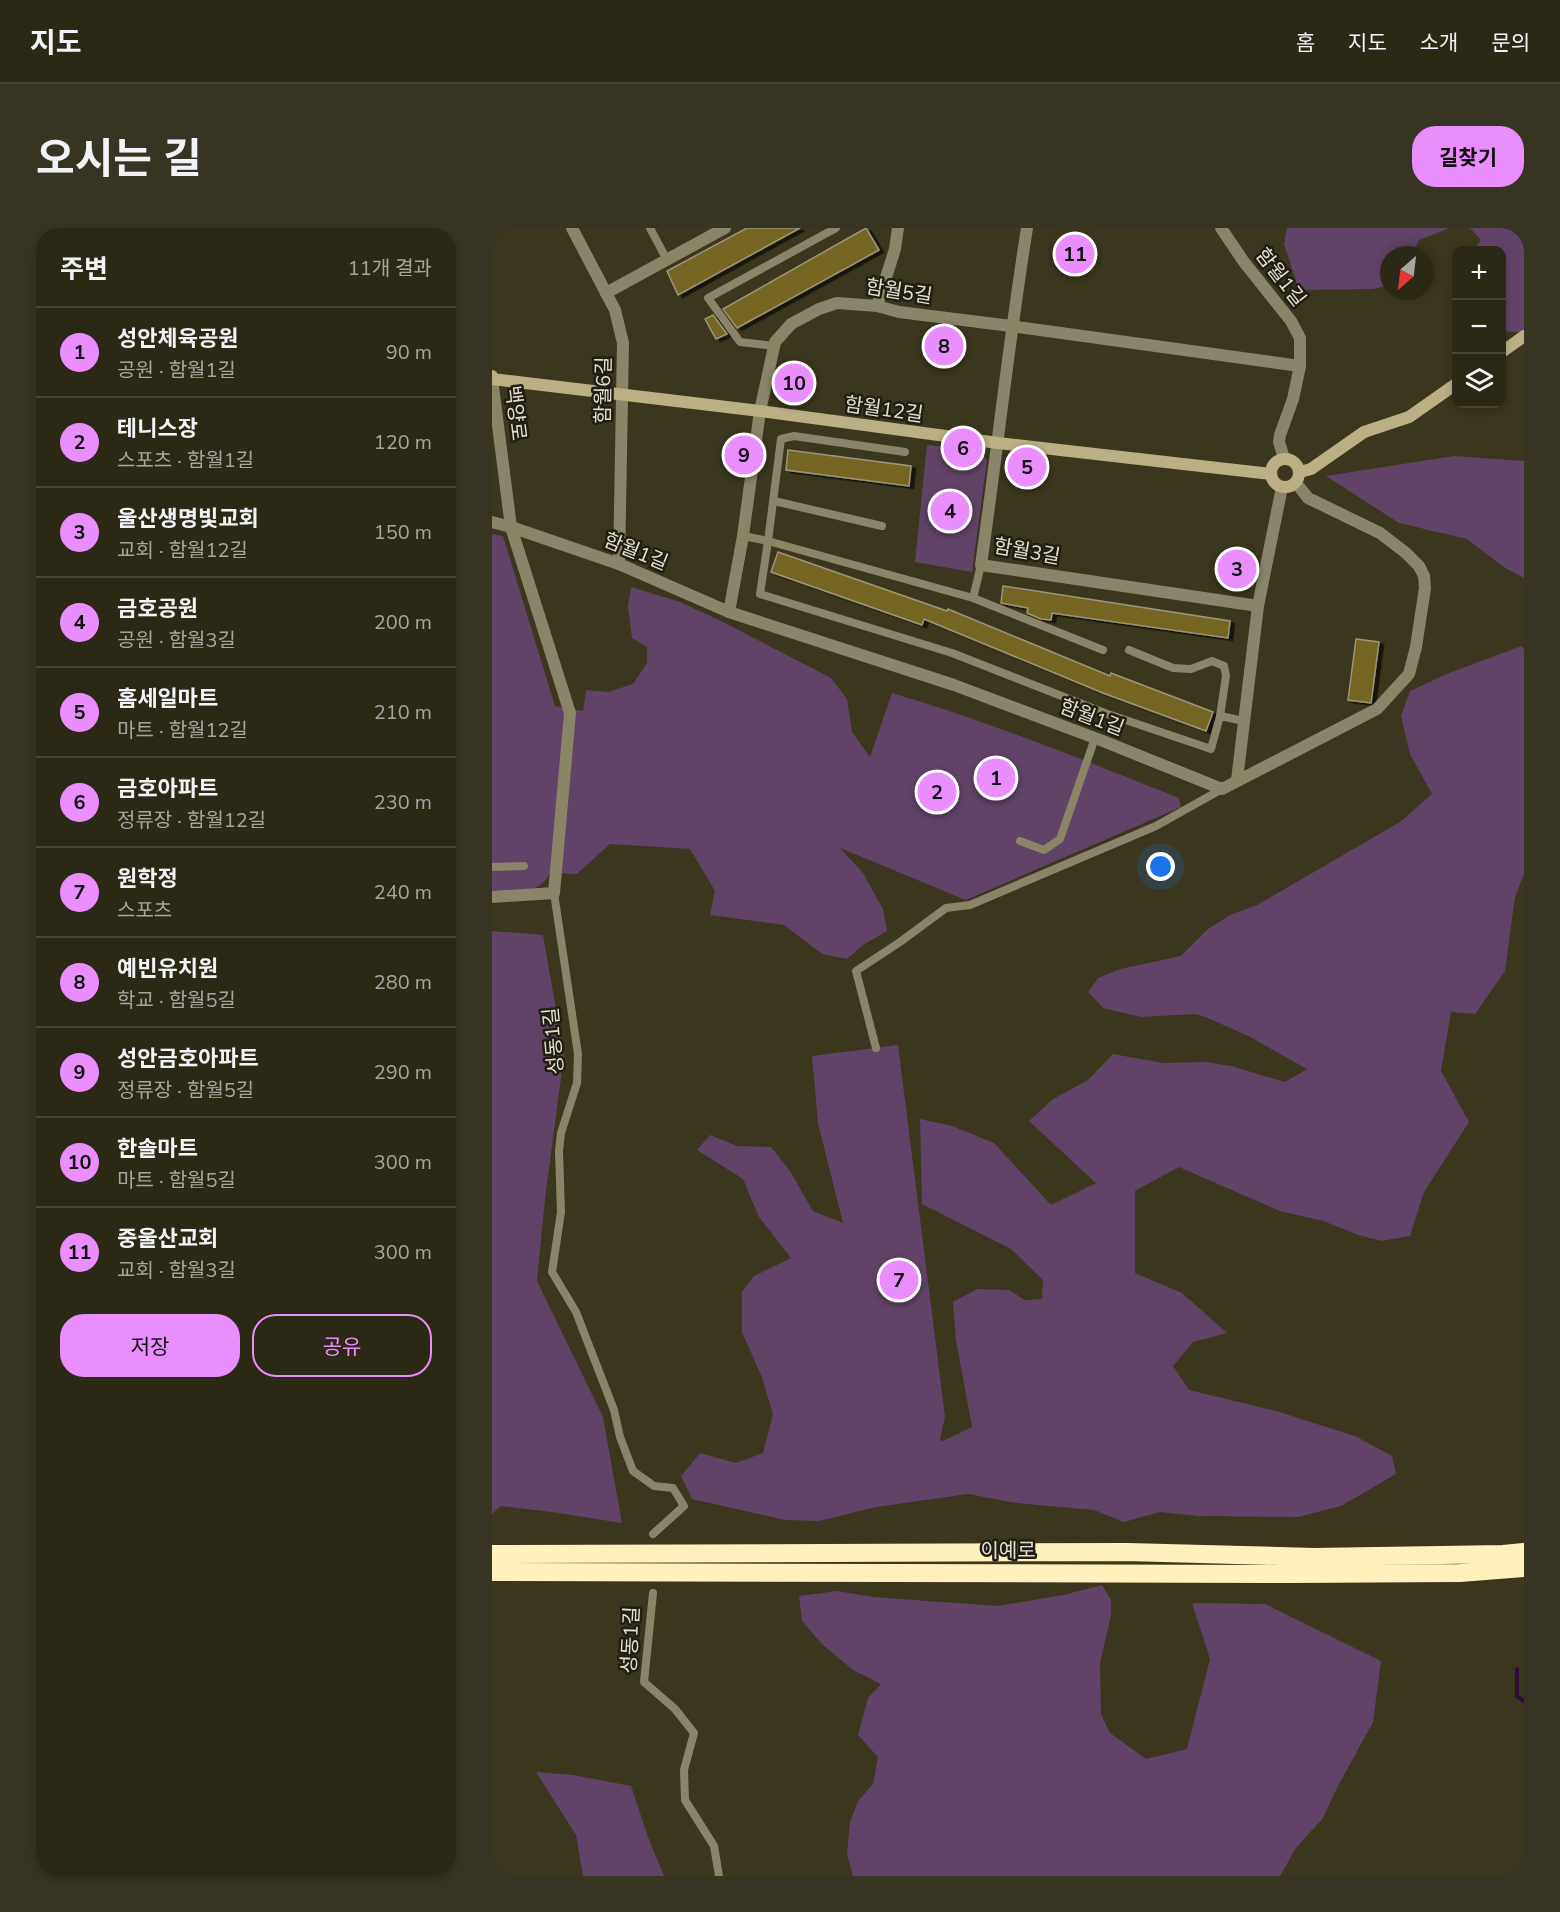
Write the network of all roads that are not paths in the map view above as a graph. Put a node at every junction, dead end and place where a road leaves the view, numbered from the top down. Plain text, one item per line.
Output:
1 (572, 228) edge
2 (650, 228) edge
3 (725, 228) edge
4 (836, 228) edge
5 (898, 228) edge
6 (1027, 228) edge
7 (1221, 228) edge
8 (667, 260) junction
9 (606, 293) junction
10 (877, 306) junction
11 (1011, 326) junction
12 (1524, 336) edge
13 (774, 346) junction
14 (1506, 349) edge
15 (1300, 366) junction
16 (492, 377) edge
17 (1452, 387) edge
18 (622, 394) junction
19 (760, 411) junction
20 (998, 443) junction
21 (905, 452) dead end
22 (1284, 458) junction
23 (1271, 474) junction
24 (1298, 478) junction
25 (1282, 487) junction
26 (774, 501) junction
27 (492, 522) edge
28 (511, 526) junction
29 (882, 526) dead end
30 (743, 536) junction
31 (768, 541) junction
32 (619, 564) junction
33 (981, 565) junction
34 (974, 598) junction
35 (1258, 606) junction
36 (729, 612) junction
37 (1103, 650) dead end
38 (1129, 650) dead end
39 (1220, 716) junction
40 (1244, 721) junction
41 (1095, 738) junction
42 (1237, 780) junction
43 (1222, 789) junction
44 (1020, 841) dead end
45 (524, 866) dead end
46 (492, 867) edge
47 (554, 893) junction
48 (492, 897) edge
49 (876, 1048) dead end
50 (653, 1534) dead end
51 (1524, 1552) edge
52 (492, 1554) edge
53 (1524, 1568) edge
54 (492, 1572) edge
55 (653, 1593) dead end
56 (719, 1876) edge

1 - 9 street, 함월6길
2 - 8 lane
3 - 8 street
4 - 13 lane
5 - 10 street
6 - 11 street, 함월3길
7 - 15 street, 함월1길
8 - 9 street
9 - 18 street, 함월6길
10 - 11 street, 함월5길
10 - 13 street, 함월5길
11 - 15 street, 함월5길
11 - 20 street, 함월3길
12 - 14 street
13 - 19 street, 함월5길
15 - 22 street, 함월1길
16 - 18 street, 함월12길
16 - 28 street, 백양로
17 - 24 street
18 - 19 street, 함월12길
18 - 32 street, 함월6길
19 - 20 street, 함월12길
19 - 30 street, 함월5길
20 - 23 street, 함월12길
20 - 33 street, 함월3길
21 - 26 lane
22 - 23 street
22 - 24 street
23 - 25 street
24 - 25 street
24 - 42 street
25 - 35 street
26 - 29 lane
26 - 31 lane
27 - 28 street, 함월1길
28 - 32 street, 함월1길
28 - 47 street, 성동1길
30 - 31 lane
30 - 36 street, 함월5길
31 - 34 lane
31 - 39 lane
32 - 36 street, 함월1길
33 - 34 lane
33 - 35 street, 함월3길
34 - 37 lane
35 - 40 street
36 - 41 street, 함월1길
38 - 39 lane
39 - 40 lane
40 - 42 street
41 - 43 street, 함월1길
41 - 44 lane
42 - 43 street
43 - 49 lane
45 - 46 lane
47 - 48 street
47 - 50 lane, 성동1길
51 - 52 highway, 이예로
53 - 54 highway, 이예로
55 - 56 lane, 성동1길

